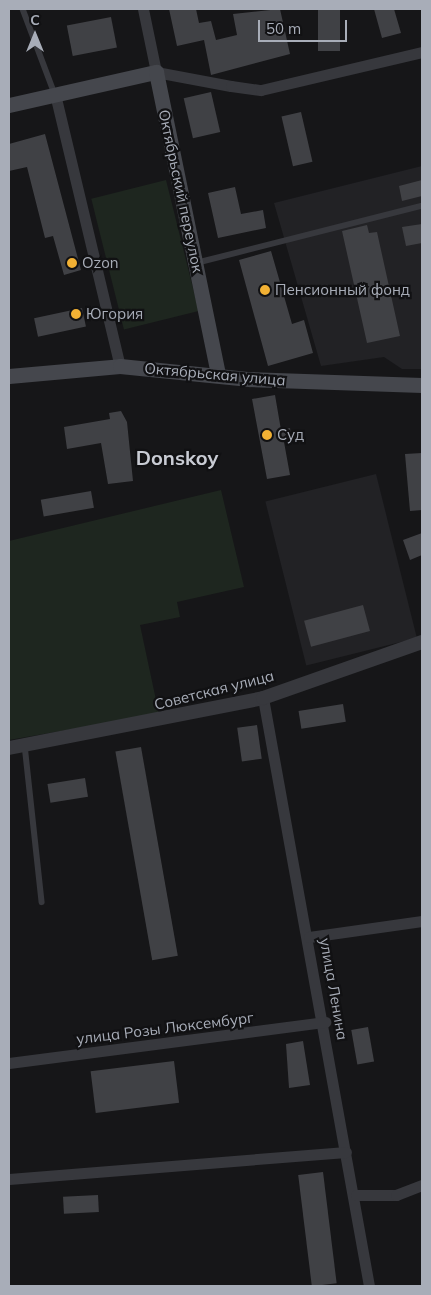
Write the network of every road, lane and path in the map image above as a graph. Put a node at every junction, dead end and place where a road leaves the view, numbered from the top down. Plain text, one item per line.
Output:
1 (23, 9) edge
2 (143, 9) edge
3 (422, 52) edge
4 (156, 72) junction
5 (55, 94) junction
6 (9, 105) edge
7 (422, 206) edge
8 (195, 263) junction
9 (120, 366) junction
10 (218, 374) junction
11 (9, 376) edge
12 (422, 384) edge
13 (422, 642) edge
14 (263, 698) junction
15 (25, 745) junction
16 (9, 748) edge
17 (42, 902) dead end
18 (422, 921) edge
19 (310, 937) junction
20 (325, 1022) junction
21 (9, 1063) edge
22 (346, 1152) junction
23 (9, 1179) edge
24 (422, 1185) edge
25 (356, 1196) junction
26 (369, 1286) edge

1 - 5 lane
2 - 4 street, Октябрьский переулок
3 - 4 street
4 - 5 main road
4 - 8 main road, Октябрьский переулок
5 - 6 main road
5 - 9 street
7 - 8 lane
8 - 10 main road, Октябрьский переулок
9 - 10 main road, Октябрьская улица
9 - 11 main road, Октябрьская улица
10 - 12 main road, Октябрьская улица
13 - 14 street, Советская улица
14 - 15 street, Советская улица
14 - 19 street, улица Ленина
15 - 16 street, Советская улица
15 - 17 lane
18 - 19 street
19 - 20 street, улица Ленина
20 - 21 street, улица Розы Люксембург
20 - 22 street, улица Ленина
22 - 23 street
22 - 25 street, улица Ленина
24 - 25 street
25 - 26 street, улица Ленина

